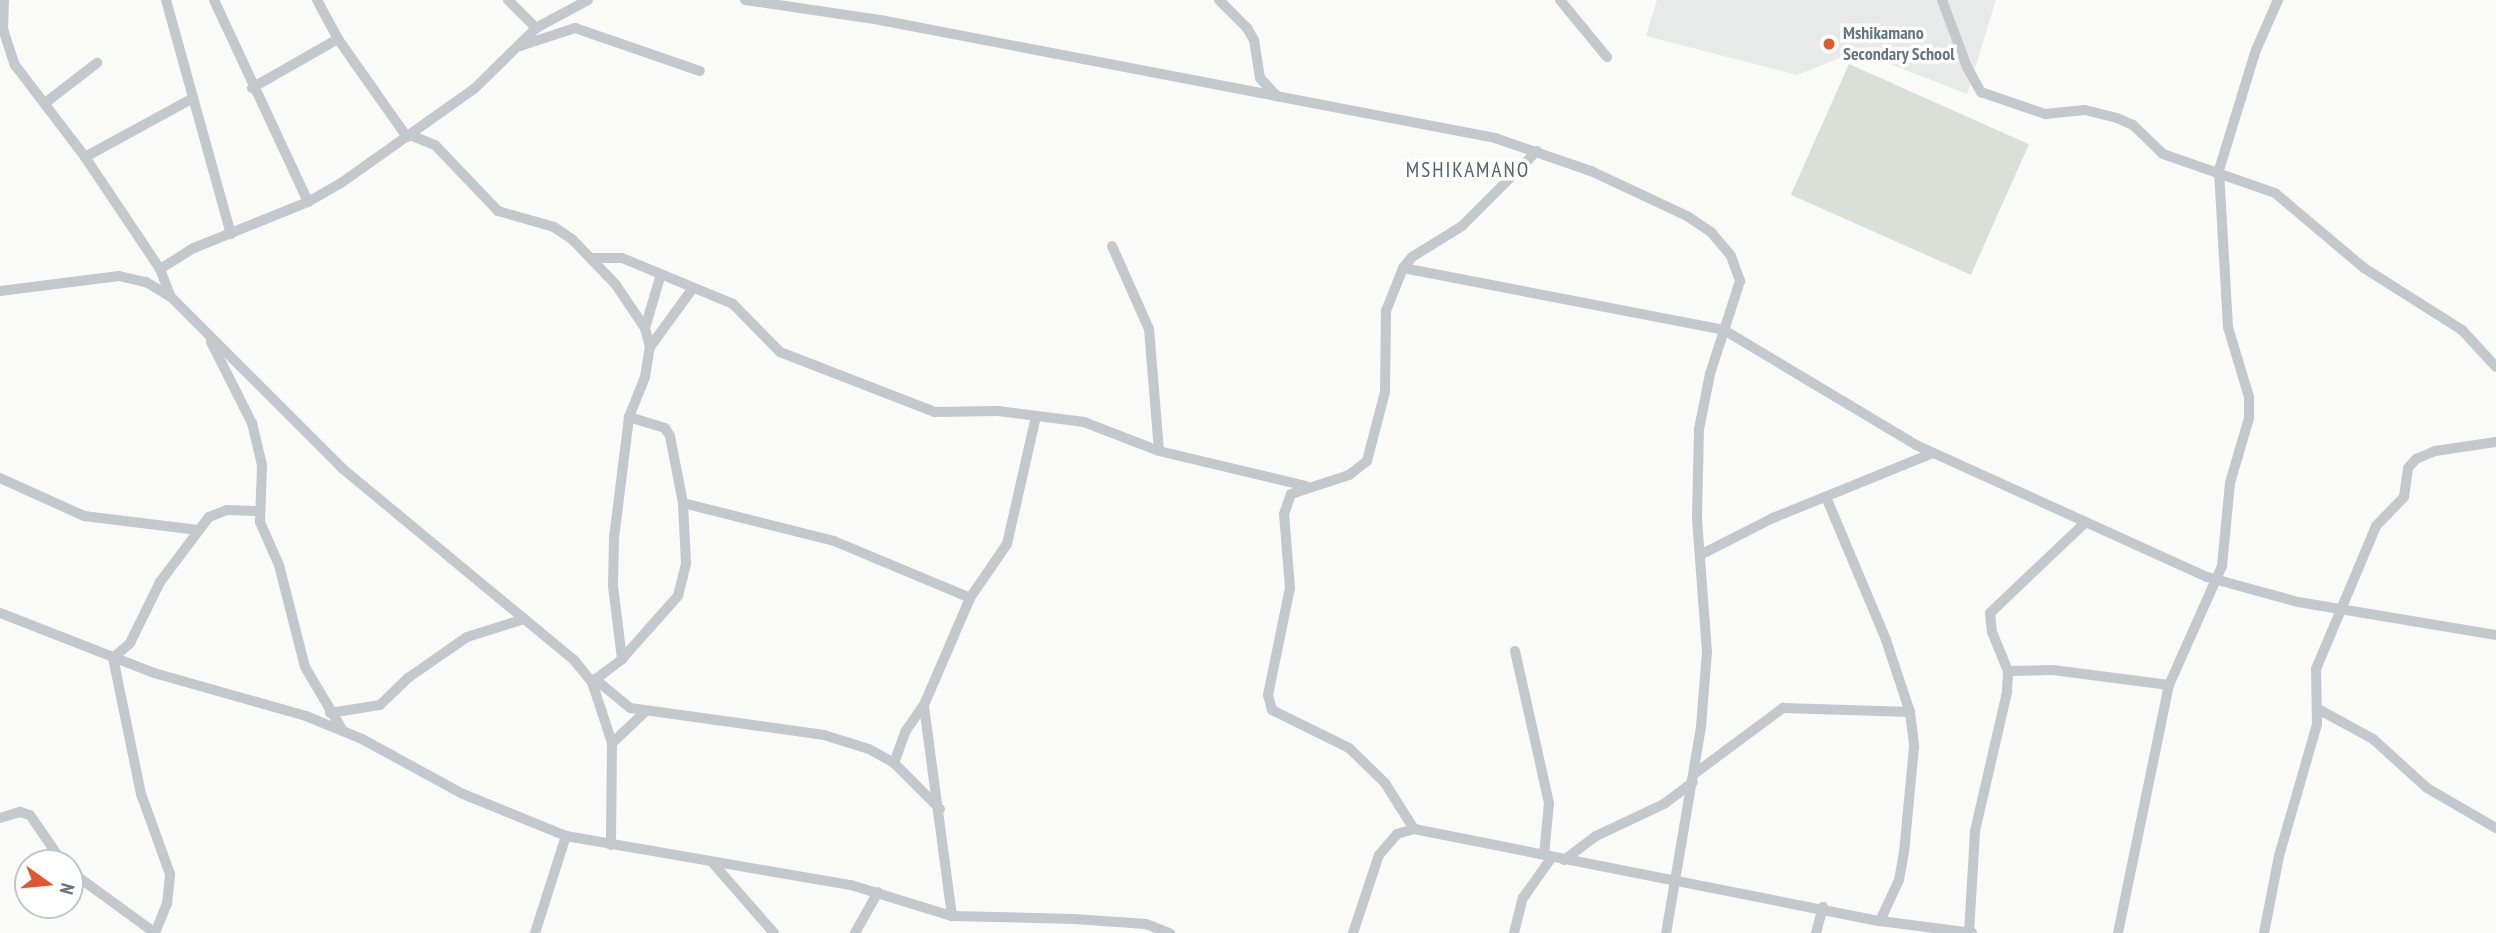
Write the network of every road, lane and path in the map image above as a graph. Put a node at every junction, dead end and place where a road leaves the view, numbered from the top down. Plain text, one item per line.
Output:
1 (4, 0) edge
2 (166, 0) edge
3 (214, 0) edge
4 (317, 0) edge
5 (508, 0) edge
6 (588, 0) edge
7 (745, 0) edge
8 (1219, 0) edge
9 (1560, 0) edge
10 (1942, 0) edge
11 (2278, 0) edge
12 (536, 28) junction
13 (1, 30) edge
14 (338, 39) junction
15 (514, 48) junction
16 (1607, 57) dead end
17 (97, 63) dead end
18 (700, 71) dead end
19 (252, 88) junction
20 (193, 98) junction
21 (1279, 98) junction
22 (45, 103) junction
23 (408, 136) junction
24 (1537, 151) junction
25 (85, 157) junction
26 (2219, 170) junction
27 (308, 202) junction
28 (231, 234) junction
29 (1112, 246) dead end
30 (592, 258) junction
31 (1404, 268) junction
32 (160, 269) junction
33 (661, 274) junction
34 (693, 288) junction
35 (0, 291) edge
36 (171, 297) junction
37 (645, 328) junction
38 (1724, 330) junction
39 (207, 333) junction
40 (650, 347) junction
41 (2496, 367) edge
42 (1036, 416) junction
43 (629, 417) junction
44 (2496, 442) edge
45 (1158, 451) junction
46 (1933, 453) junction
47 (1, 482) edge
48 (1306, 486) junction
49 (1826, 497) junction
50 (684, 502) junction
51 (260, 511) junction
52 (2085, 522) junction
53 (198, 530) junction
54 (1700, 555) junction
55 (2216, 581) junction
56 (970, 598) junction
57 (2340, 610) junction
58 (0, 613) edge
59 (524, 619) junction
60 (2496, 635) edge
61 (1515, 651) dead end
62 (113, 658) junction
63 (622, 659) junction
64 (2008, 671) junction
65 (593, 680) junction
66 (2169, 685) junction
67 (924, 705) junction
68 (2318, 709) junction
69 (646, 711) junction
70 (1910, 712) junction
71 (330, 713) junction
72 (343, 731) junction
73 (612, 743) junction
74 (894, 763) junction
75 (1693, 778) junction
76 (940, 809) junction
77 (0, 818) edge
78 (2496, 828) edge
79 (1414, 829) junction
80 (566, 836) junction
81 (611, 845) junction
82 (53, 849) edge
83 (1548, 856) junction
84 (1564, 860) junction
85 (712, 862) junction
86 (84, 881) edge
87 (1676, 881) junction
88 (878, 892) junction
89 (1823, 907) junction
90 (952, 916) junction
91 (1880, 921) junction
92 (155, 933) edge
93 (535, 933) edge
94 (774, 933) edge
95 (855, 933) edge
96 (1170, 933) edge
97 (1353, 933) edge
98 (1514, 933) edge
99 (1667, 933) edge
100 (1816, 933) edge
101 (1960, 933) edge
102 (1970, 933) edge
103 (2118, 933) edge
104 (2264, 933) edge

1 - 13 street
2 - 20 street
3 - 19 street
4 - 14 street
5 - 12 street
6 - 12 street
7 - 21 street
8 - 21 street
9 - 16 street
10 - 26 street
11 - 26 street
12 - 15 street
13 - 22 street
14 - 19 street
14 - 23 street
15 - 18 street
15 - 23 street
17 - 22 street
19 - 27 street
20 - 25 street
20 - 28 street
21 - 24 street
22 - 25 street
23 - 27 street
23 - 30 street
24 - 31 street
24 - 38 street
25 - 32 street
26 - 41 street
26 - 55 street
27 - 28 street
28 - 32 street
29 - 45 street
30 - 33 street
30 - 37 street
31 - 38 street
31 - 48 street
32 - 36 street
33 - 34 street
33 - 37 street
34 - 40 street
34 - 42 street
35 - 36 street
36 - 39 street
37 - 40 street
38 - 46 street
38 - 54 street
39 - 51 street
39 - 59 street
40 - 43 street
42 - 45 street
42 - 56 street
43 - 50 street
43 - 63 street
44 - 57 street
45 - 48 street
46 - 49 street
46 - 52 street
47 - 53 street
48 - 79 street
49 - 54 street
49 - 70 street
50 - 56 street
50 - 63 street
51 - 53 street
51 - 71 street
52 - 55 street
52 - 64 street
53 - 62 street
54 - 75 street
55 - 57 street
55 - 66 street
56 - 67 street
57 - 60 street
57 - 68 street
58 - 62 street
59 - 65 street
59 - 71 street
61 - 83 street
62 - 72 street
62 - 92 street
63 - 65 street
64 - 66 street
64 - 102 street
65 - 69 street
65 - 73 street
66 - 103 street
67 - 74 street
67 - 76 street
68 - 78 street
68 - 104 street
69 - 73 street
69 - 74 street
70 - 75 street
70 - 91 street
71 - 72 street
72 - 80 street
73 - 81 street
74 - 76 street
75 - 84 street
75 - 87 street
76 - 90 street
77 - 82 street
79 - 83 street
79 - 97 street
80 - 81 street
80 - 93 street
81 - 85 street
83 - 84 street
83 - 98 street
84 - 87 street
85 - 88 street
85 - 94 street
86 - 92 street
87 - 89 street
87 - 99 street
88 - 90 street
88 - 95 street
89 - 91 street
89 - 100 street
90 - 96 street
91 - 101 street
101 - 102 street

